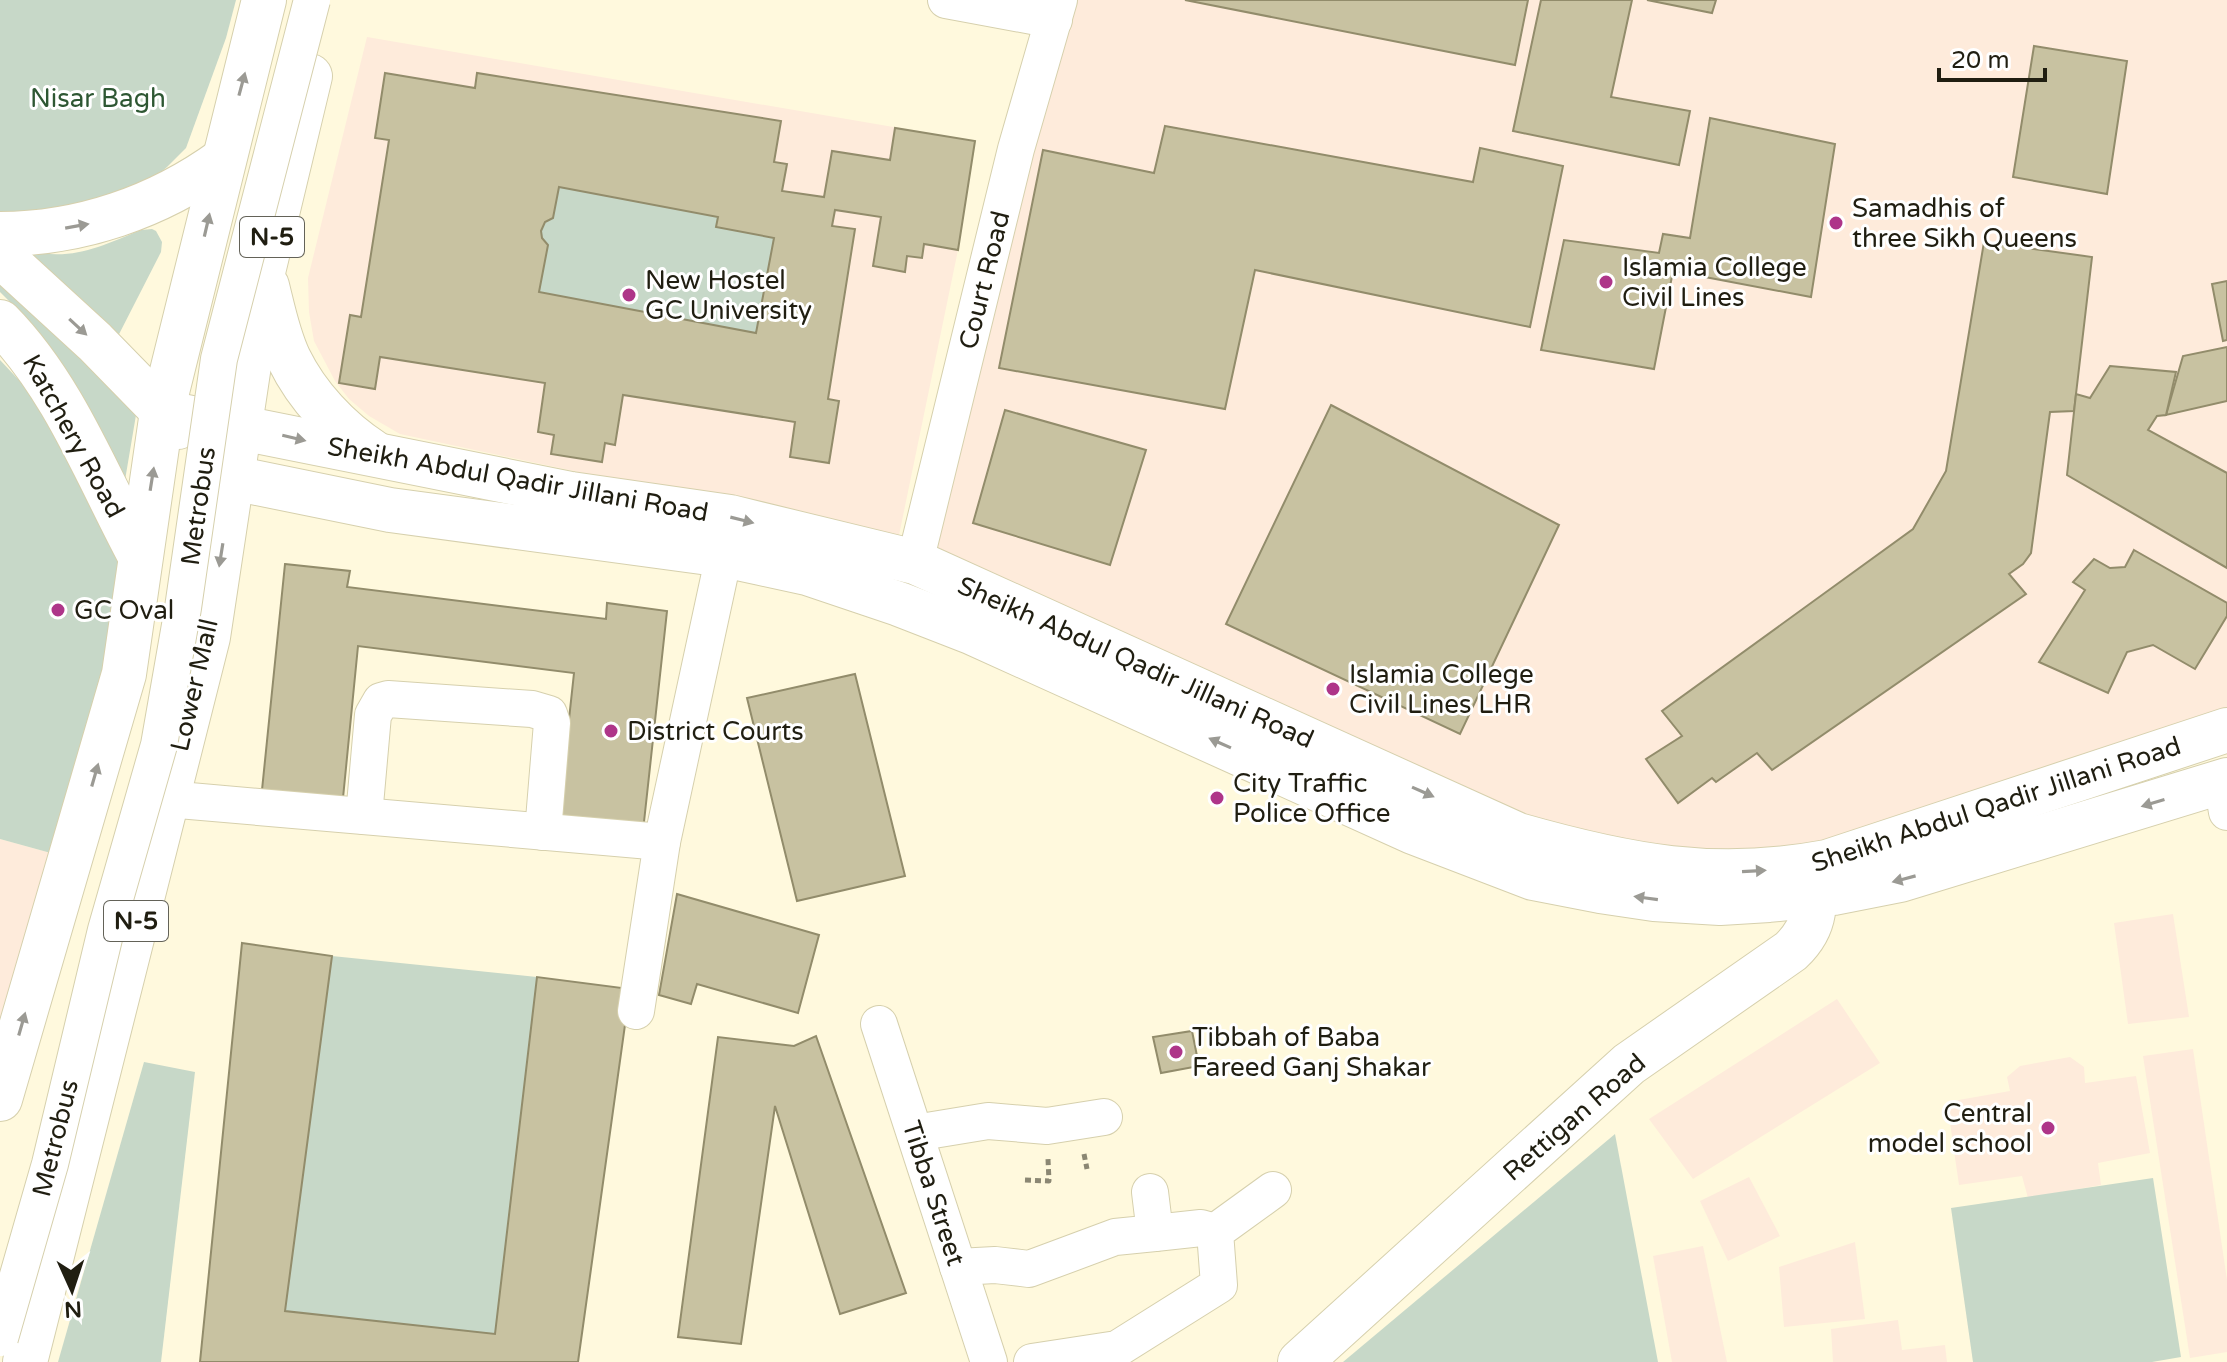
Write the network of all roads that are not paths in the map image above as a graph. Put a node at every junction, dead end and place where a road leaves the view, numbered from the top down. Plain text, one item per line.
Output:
1 (264, 0) edge
2 (312, 0) edge
3 (328, 0) edge
4 (946, 0) edge
5 (1057, 10) edge
6 (223, 160) junction
7 (0, 234) edge
8 (0, 255) edge
9 (263, 272) junction
10 (0, 322) edge
11 (162, 412) junction
12 (240, 426) junction
13 (379, 456) junction
14 (233, 478) junction
15 (724, 555) junction
16 (140, 556) junction
17 (915, 562) junction
18 (2227, 730) edge
19 (2225, 791) edge
20 (167, 799) junction
21 (364, 816) junction
22 (543, 832) junction
23 (662, 842) junction
24 (1812, 881) junction
25 (636, 1011) dead end
26 (879, 1024) dead end
27 (0, 1099) edge
28 (1104, 1117) dead end
29 (915, 1133) junction
30 (1273, 1190) dead end
31 (1150, 1192) dead end
32 (1215, 1232) junction
33 (1155, 1233) junction
34 (958, 1267) junction
35 (0, 1338) edge
36 (25, 1362) edge
37 (989, 1362) edge
38 (1032, 1362) edge
39 (1300, 1362) edge

6 -> 1 main road, N-5
2 - 35 street, Metrobus, bridge
3 - 9 main road, Lower Mall / N-5
4 - 5 street
5 - 17 street, Court Road
7 -> 6 main road
11 -> 6 main road, N-5
8 -> 11 main road
9 - 12 main road, Lower Mall / N-5
9 - 13 main road
10 - 16 main road, Katchery Road
11 - 12 main road, Sheikh Abdul Qadir Jillani Road
11 - 14 main road
16 -> 11 main road, N-5
12 -> 13 main road, Sheikh Abdul Qadir Jillani Road
12 - 14 main road, Lower Mall / N-5
13 -> 17 main road, Sheikh Abdul Qadir Jillani Road
14 - 15 main road, Sheikh Abdul Qadir Jillani Road
14 -> 20 main road, Lower Mall / N-5
15 - 23 street
24 -> 15 main road, Sheikh Abdul Qadir Jillani Road
27 -> 16 main road, N-5
17 -> 24 main road, Sheikh Abdul Qadir Jillani Road
18 - 24 main road, Sheikh Abdul Qadir Jillani Road
19 -> 24 main road, Sheikh Abdul Qadir Jillani Road
20 - 21 street
20 - 36 main road, Lower Mall / N-5
21 - 22 street
21 - 22 street
22 - 23 street
23 - 25 street
24 - 39 main road, Rettigan Road
26 - 29 street, Tibba Street
28 - 29 street
29 - 34 street, Tibba Street
30 - 32 street
31 - 33 street
32 - 33 street
32 - 38 street
33 - 34 street
34 - 37 street, Tibba Street

